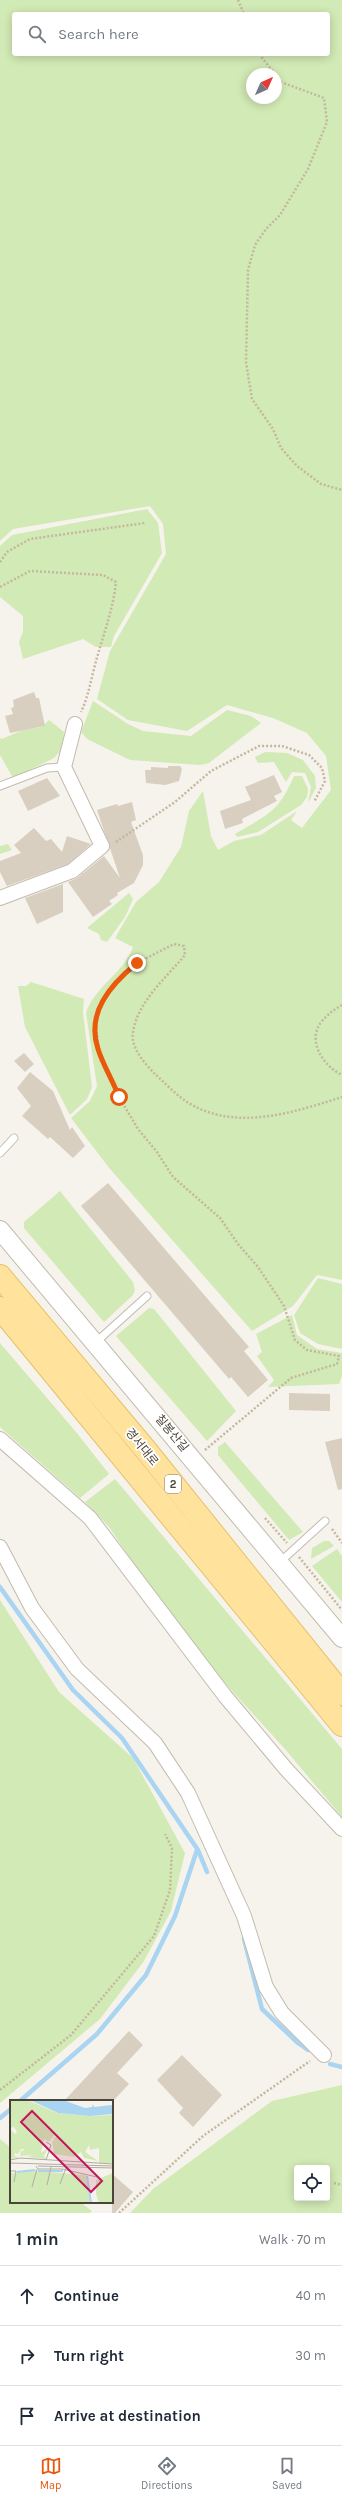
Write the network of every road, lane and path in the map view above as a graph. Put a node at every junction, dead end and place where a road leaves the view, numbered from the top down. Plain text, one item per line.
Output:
1 (238, 0) edge
2 (243, 12) edge
3 (261, 56) edge
4 (271, 68) edge
5 (282, 82) edge
6 (342, 490) edge
7 (145, 523) dead end
8 (0, 562) edge
9 (0, 586) edge
10 (75, 724) joint
11 (64, 766) junction
12 (0, 786) edge
13 (314, 802) dead end
14 (102, 846) junction
15 (0, 898) edge
16 (342, 1004) edge
17 (342, 1075) edge
18 (342, 1097) edge
19 (14, 1138) dead end
20 (0, 1153) edge
21 (0, 1230) edge
22 (0, 1276) edge
23 (147, 1296) dead end
24 (0, 1308) edge
25 (95, 1343) junction
26 (0, 1439) edge
27 (194, 1460) junction
28 (323, 1522) joint
29 (342, 1543) edge
30 (0, 1547) edge
31 (279, 1563) junction
32 (342, 1638) edge
33 (342, 1694) edge
34 (342, 1725) edge
35 (342, 1829) edge
36 (165, 1834) dead end
37 (324, 2056) joint
38 (0, 2090) edge
39 (334, 2183) dead end
40 (342, 2185) edge
41 (119, 2213) edge

1 - 2 path
3 - 4 path
5 - 6 path
7 - 8 path
9 - 10 path
10 - 11 street
11 - 12 lane
11 - 14 street
13 - 14 path
14 - 15 street
16 - 17 path
18 - 27 path
19 - 20 lane
21 - 25 street, 칠봉산길
22 - 33 main road, 경서대로 / 2
23 - 25 lane
24 - 34 main road, 경서대로 / 2
25 - 27 street, 칠봉산길
26 - 35 street
27 - 31 street, 칠봉산길
28 - 29 path
28 - 31 lane
30 - 37 street
31 - 32 street, 칠봉산길
36 - 38 path
37 - 41 path
39 - 40 path

